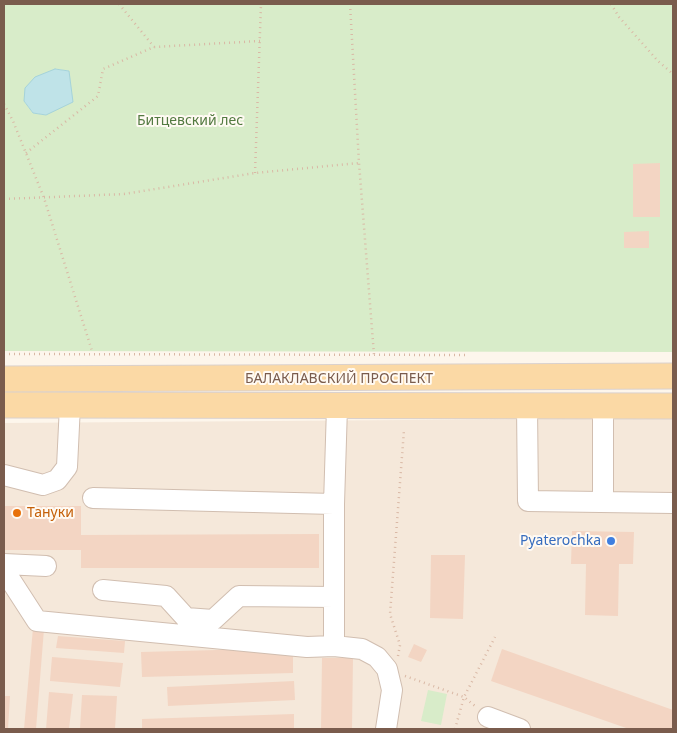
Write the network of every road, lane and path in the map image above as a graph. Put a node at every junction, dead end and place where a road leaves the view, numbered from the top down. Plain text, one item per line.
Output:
1 (119, 4) edge
2 (262, 4) edge
3 (350, 4) edge
4 (611, 4) edge
5 (260, 41) junction
6 (154, 47) junction
7 (673, 74) edge
8 (4, 104) edge
9 (26, 153) junction
10 (359, 163) junction
11 (255, 173) junction
12 (44, 198) junction
13 (4, 199) edge
14 (92, 351) dead end
15 (4, 354) edge
16 (374, 355) junction
17 (474, 356) dead end
18 (673, 376) edge
19 (4, 379) edge
20 (4, 405) edge
21 (70, 406) junction
22 (527, 406) junction
23 (603, 406) junction
24 (673, 406) edge
25 (337, 407) junction
26 (404, 430) dead end
27 (4, 475) edge
28 (93, 498) dead end
29 (603, 502) junction
30 (673, 503) edge
31 (334, 504) junction
32 (4, 564) edge
33 (46, 566) dead end
34 (4, 570) edge
35 (103, 590) dead end
36 (334, 597) junction
37 (495, 637) dead end
38 (334, 646) junction
39 (387, 669) junction
40 (464, 697) junction
41 (488, 717) joint
42 (386, 729) edge
43 (455, 729) edge
44 (520, 729) edge

1 - 6 path
2 - 5 path
3 - 10 path
4 - 7 path
5 - 6 path
5 - 11 path
6 - 9 path
8 - 9 path
9 - 12 path
10 - 11 path
10 - 16 path
11 - 12 path
12 - 13 path
12 - 14 path
15 - 16 path
16 - 17 path
18 - 19 main road, БАЛАКЛАВСКИЙ ПРОСПЕКТ
20 - 21 main road, БАЛАКЛАВСКИЙ ПРОСПЕКТ
21 - 25 main road, БАЛАКЛАВСКИЙ ПРОСПЕКТ
21 - 27 lane
22 - 23 main road, БАЛАКЛАВСКИЙ ПРОСПЕКТ
22 - 25 main road, БАЛАКЛАВСКИЙ ПРОСПЕКТ
22 - 29 lane
23 - 24 main road, БАЛАКЛАВСКИЙ ПРОСПЕКТ
23 - 29 lane
25 - 31 lane
26 - 39 path
28 - 31 lane
29 - 30 lane
31 - 36 lane
32 - 33 lane
34 - 38 lane
35 - 36 lane
36 - 38 lane
37 - 40 path
38 - 39 lane
39 - 40 path
39 - 42 lane
40 - 41 path
40 - 43 path
41 - 44 lane

